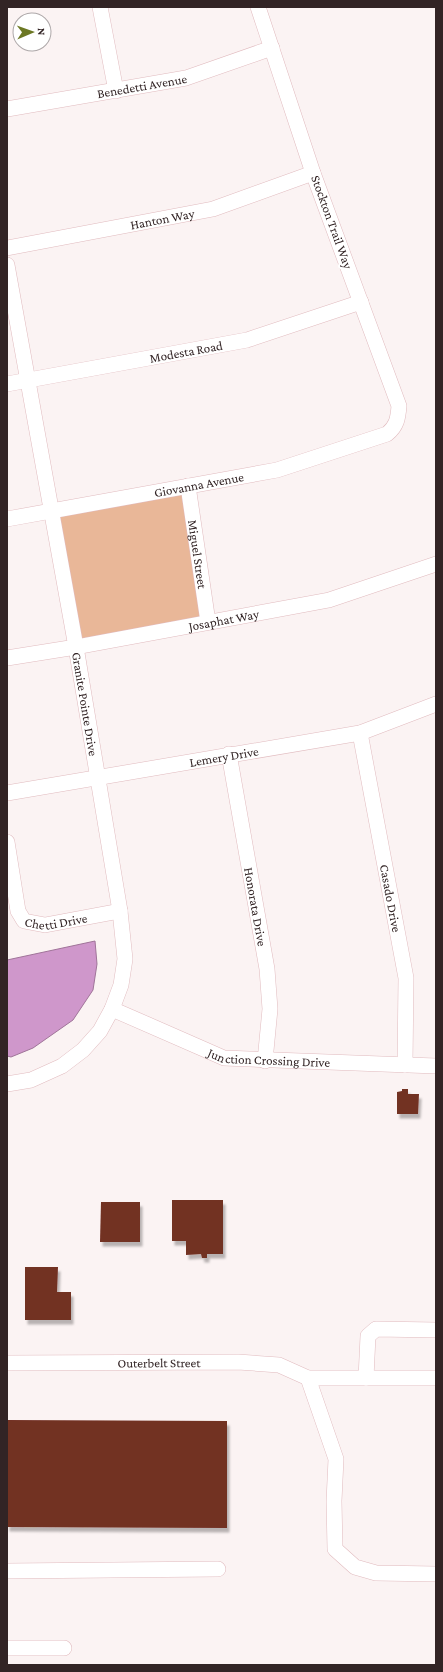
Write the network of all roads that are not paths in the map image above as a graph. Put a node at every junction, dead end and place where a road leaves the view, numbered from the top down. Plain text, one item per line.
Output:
1 (100, 7) edge
2 (258, 7) edge
3 (272, 48) junction
4 (116, 91) junction
5 (7, 109) edge
6 (314, 173) junction
7 (7, 248) edge
8 (7, 265) edge
9 (361, 302) junction
10 (27, 380) junction
11 (7, 384) edge
12 (387, 434) joint
13 (188, 486) junction
14 (50, 511) junction
15 (7, 519) edge
16 (436, 564) edge
17 (208, 622) junction
18 (76, 648) junction
19 (7, 658) edge
20 (436, 704) edge
21 (360, 733) junction
22 (229, 754) junction
23 (97, 778) junction
24 (7, 793) edge
25 (7, 842) edge
26 (120, 911) junction
27 (112, 1009) junction
28 (265, 1060) junction
29 (405, 1065) junction
30 (436, 1066) edge
31 (7, 1084) edge
32 (436, 1330) edge
33 (7, 1363) edge
34 (308, 1378) junction
35 (366, 1378) junction
36 (436, 1378) edge
37 (218, 1569) dead end
38 (7, 1571) edge
39 (436, 1574) edge
40 (7, 1648) edge
41 (64, 1648) dead end

1 - 4 street
2 - 3 street, Stockton Trail Way
3 - 4 street, Benedetti Avenue
3 - 6 street, Stockton Trail Way
4 - 5 street, Benedetti Avenue
6 - 7 street, Hanton Way
6 - 9 street, Stockton Trail Way
8 - 10 street, Granite Pointe Drive
9 - 10 street, Modesta Road
9 - 12 street, Stockton Trail Way
10 - 11 street, Modesta Road
10 - 14 street, Granite Pointe Drive
12 - 13 street, Giovanna Avenue
13 - 14 street, Giovanna Avenue
13 - 17 street, Miguel Street
14 - 15 street, Giovanna Avenue
14 - 18 street, Granite Pointe Drive
16 - 17 street, Josaphat Way
17 - 18 street, Josaphat Way
18 - 19 street, Josaphat Way
18 - 23 street, Granite Pointe Drive
20 - 21 street, Lemery Drive
21 - 22 street, Lemery Drive
21 - 29 street, Casado Drive
22 - 23 street, Lemery Drive
22 - 28 street, Honorata Drive
23 - 24 street, Lemery Drive
23 - 26 street, Granite Pointe Drive
25 - 26 street, Chetti Drive
26 - 27 street, Granite Pointe Drive
27 - 28 street, Junction Crossing Drive
27 - 31 street, Granite Pointe Drive
28 - 29 street, Junction Crossing Drive
29 - 30 street, Junction Crossing Drive
32 - 35 street
33 - 34 street, Outerbelt Street
34 - 35 street
34 - 39 street
35 - 36 street
37 - 38 street
40 - 41 street

